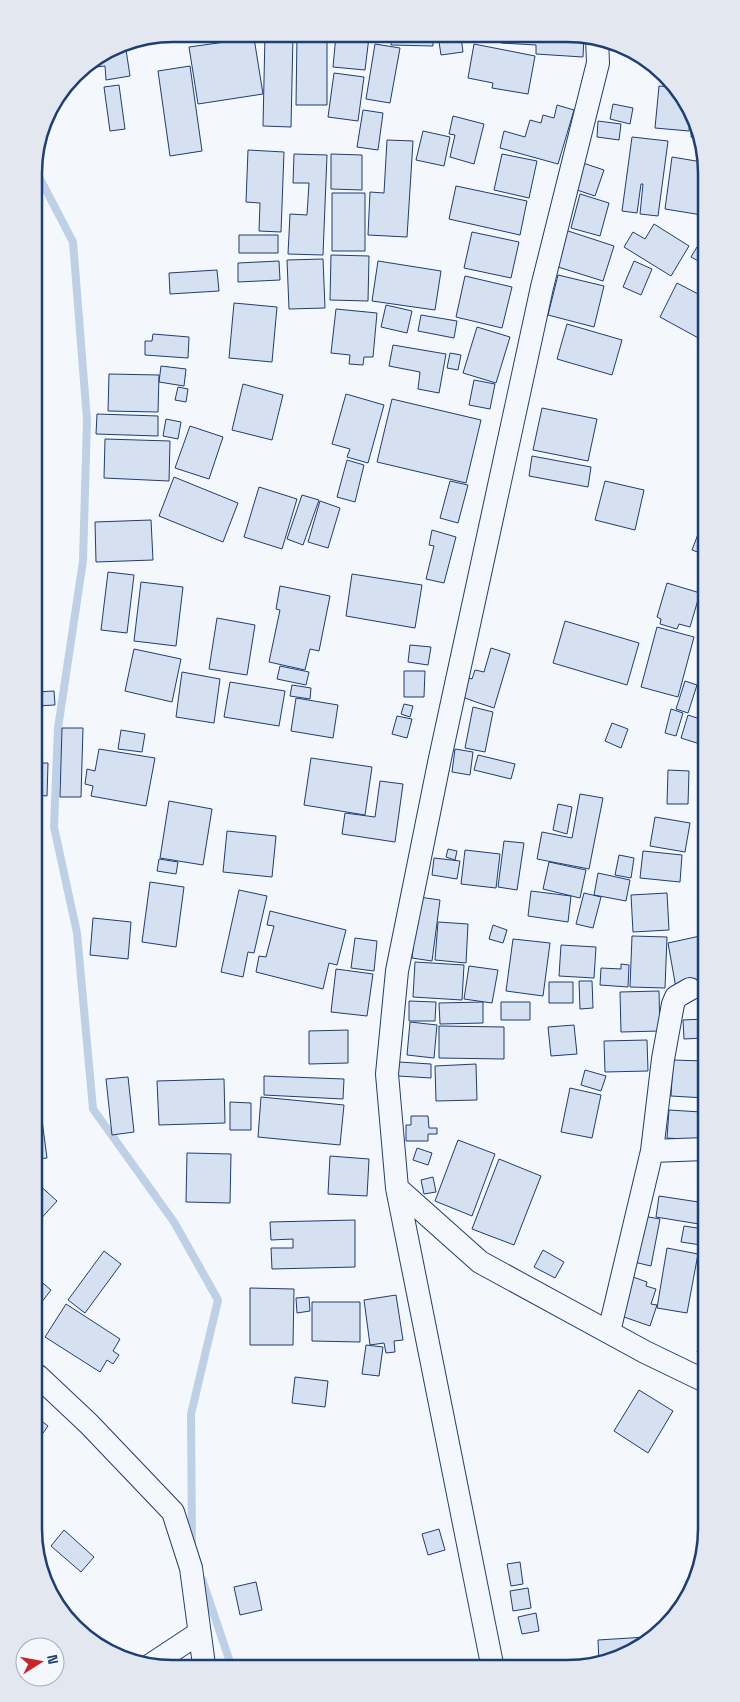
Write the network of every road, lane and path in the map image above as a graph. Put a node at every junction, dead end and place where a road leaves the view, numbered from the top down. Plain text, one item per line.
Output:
1 (597, 46) edge
2 (697, 994) edge
3 (697, 1149) edge
4 (652, 1151) junction
5 (397, 1188) junction
6 (609, 1332) junction
7 (697, 1377) edge
8 (42, 1380) edge
9 (199, 1633) junction
10 (160, 1658) edge
11 (203, 1660) edge
12 (491, 1660) edge

1 - 5 street
2 - 4 street
3 - 4 street
4 - 6 street
5 - 6 street
5 - 12 street
6 - 7 street
8 - 9 street
9 - 10 street
9 - 11 street

